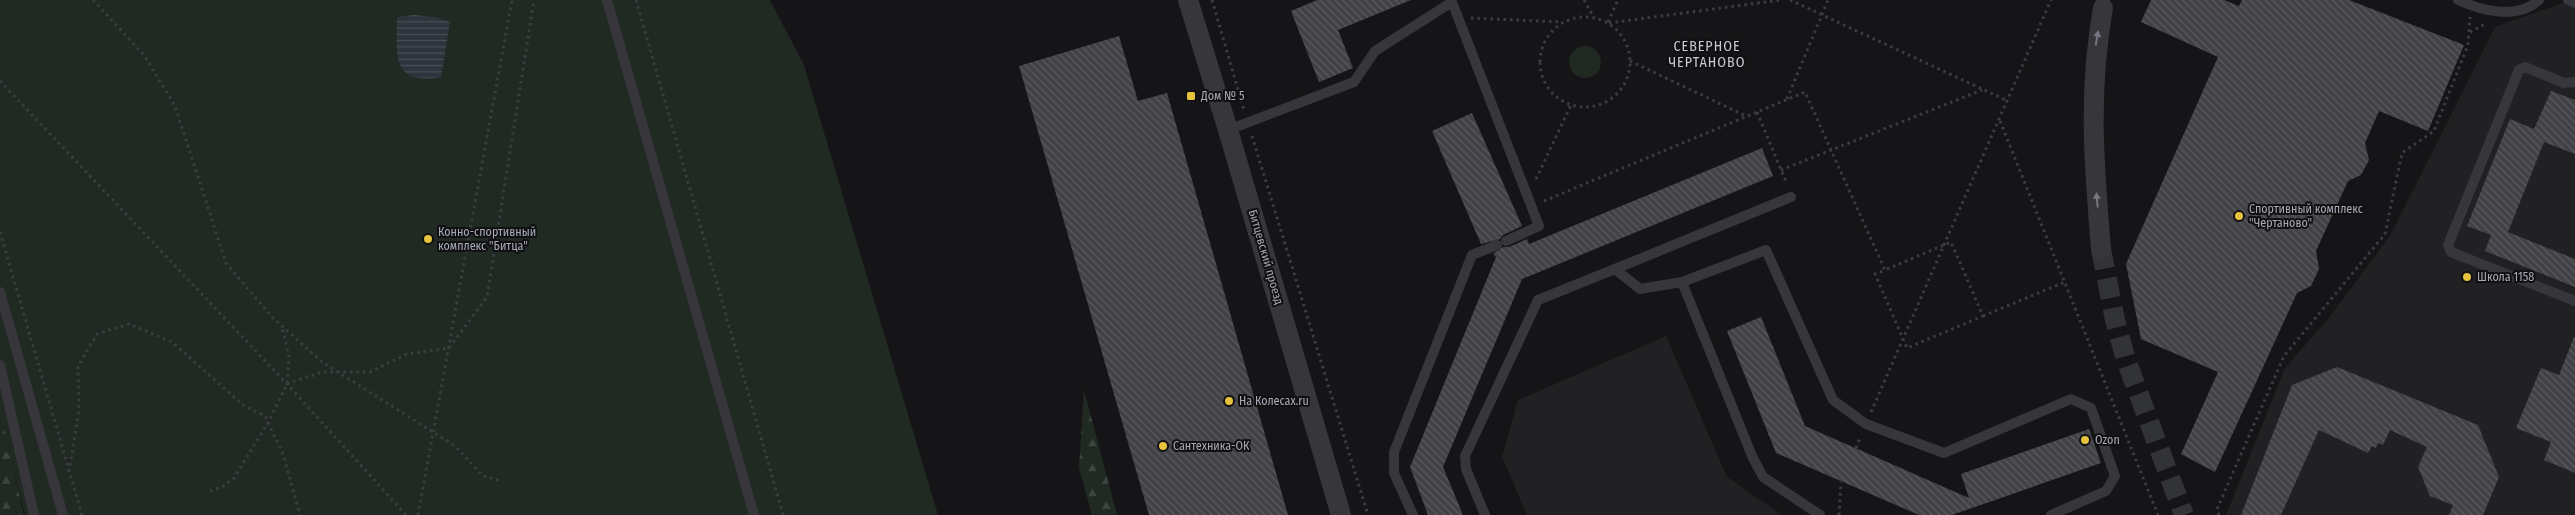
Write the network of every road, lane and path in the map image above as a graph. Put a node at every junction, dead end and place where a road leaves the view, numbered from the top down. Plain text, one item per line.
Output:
1 (93, 0) edge
2 (512, 0) edge
3 (534, 0) edge
4 (607, 0) edge
5 (636, 0) edge
6 (1188, 0) edge
7 (1212, 0) edge
8 (1584, 0) edge
9 (1618, 0) edge
10 (1782, 0) edge
11 (1790, 0) edge
12 (1828, 0) edge
13 (2051, 0) edge
14 (2458, 0) edge
15 (2539, 0) edge
16 (2568, 0) edge
17 (1453, 1) edge
18 (2575, 3) edge
19 (2470, 6) junction
20 (2103, 8) dead end
21 (1822, 14) junction
22 (1594, 17) junction
23 (1459, 18) junction
24 (1563, 22) junction
25 (1608, 23) junction
26 (1630, 61) junction
27 (0, 81) edge
28 (2575, 82) edge
29 (1983, 90) junction
30 (1786, 100) junction
31 (2008, 101) junction
32 (1571, 105) junction
33 (1757, 112) junction
34 (1747, 116) junction
35 (2000, 120) junction
36 (1248, 124) junction
37 (1228, 130) junction
38 (1831, 150) junction
39 (1791, 197) dead end
40 (1530, 201) junction
41 (0, 232) edge
42 (1945, 245) junction
43 (2101, 249) tunnel mouth
44 (1615, 269) junction
45 (1885, 270) junction
46 (1682, 282) junction
47 (2065, 282) junction
48 (0, 292) edge
49 (2575, 300) edge
50 (1983, 316) junction
51 (282, 326) junction
52 (1903, 340) junction
53 (449, 348) junction
54 (0, 365) edge
55 (338, 372) junction
56 (287, 384) junction
57 (269, 421) junction
58 (1866, 424) junction
59 (433, 432) junction
60 (1856, 448) dead end
61 (70, 472) junction
62 (502, 481) dead end
63 (1841, 482) dead end
64 (210, 491) dead end
65 (34, 515) edge
66 (63, 515) edge
67 (82, 515) edge
68 (300, 515) edge
69 (406, 515) edge
70 (418, 515) edge
71 (754, 515) edge
72 (783, 515) edge
73 (1341, 515) edge
74 (1368, 515) edge
75 (1412, 515) edge
76 (1485, 515) edge
77 (1820, 515) edge
78 (1839, 515) edge
79 (2051, 515) edge
80 (2158, 515) edge
81 (2219, 515) edge

1 - 51 path
2 - 53 path
3 - 53 path
4 - 71 lane
5 - 72 path
6 - 37 street, Битцевский проезд
7 - 36 path
8 - 22 path
9 - 25 path
10 - 25 path
11 - 21 path
12 - 21 path
13 - 31 path
14 - 19 lane
15 - 19 lane
16 - 18 lane
17 - 23 lane
17 - 36 lane
19 - 81 path
43 -> 20 street
21 - 29 path
21 - 30 path
22 - 24 path
22 - 25 path
23 - 24 path
23 - 40 lane
24 - 32 path
25 - 26 path
26 - 32 path
26 - 34 path
27 - 56 path
28 - 49 lane
29 - 31 path
29 - 38 path
30 - 33 path
30 - 38 path
31 - 35 path
32 - 40 path
33 - 34 path
33 - 38 path
34 - 40 path
35 - 42 path
35 - 47 path
36 - 37 lane
36 - 74 path
37 - 73 street, Битцевский проезд
38 - 45 path
39 - 44 lane
40 - 75 lane
41 - 61 path
42 - 45 path
42 - 50 path
42 - 52 path
44 - 46 lane
44 - 76 lane
45 - 52 path
46 - 58 lane
46 - 77 lane
47 - 50 path
47 - 80 path
48 - 66 lane
50 - 52 path
51 - 55 path
51 - 56 path
52 - 58 path
53 - 55 path
53 - 59 path
54 - 65 lane
55 - 56 path
55 - 59 path
56 - 57 path
56 - 69 path
57 - 61 path
57 - 64 path
57 - 68 path
58 - 60 path
58 - 79 lane
59 - 62 path
59 - 70 path
61 - 67 path
63 - 78 path

